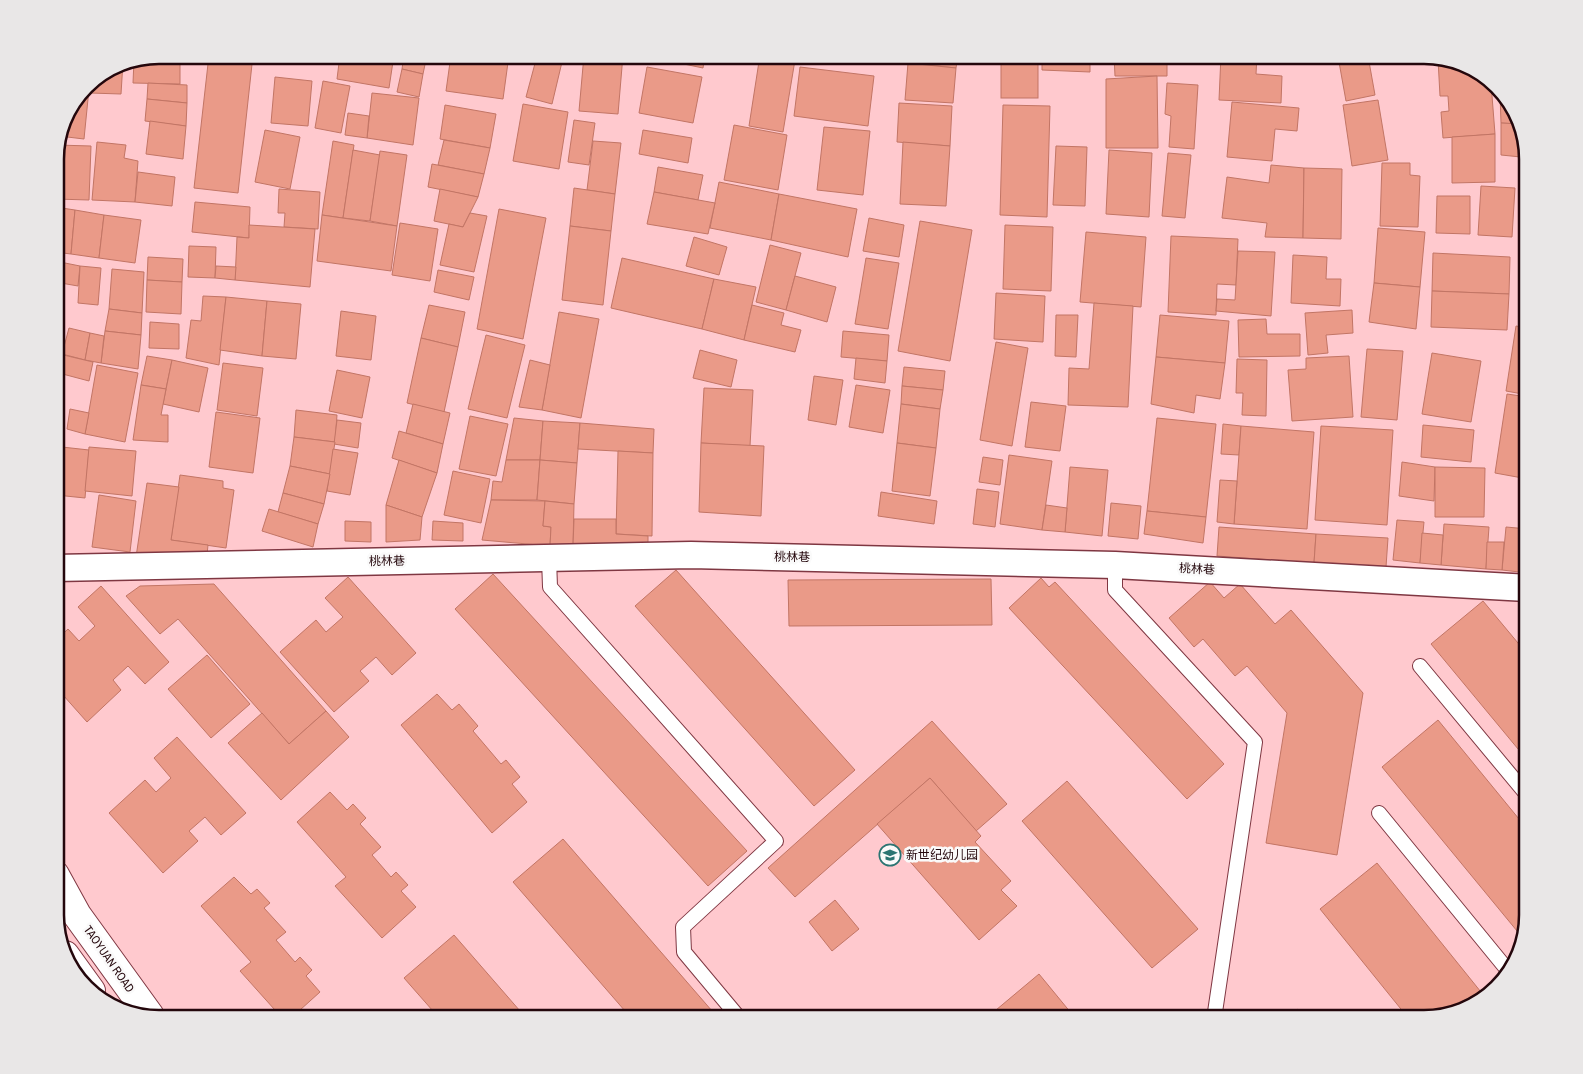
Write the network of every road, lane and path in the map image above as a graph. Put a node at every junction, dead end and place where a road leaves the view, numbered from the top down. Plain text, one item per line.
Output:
1 (549, 558) junction
2 (1116, 565) junction
3 (64, 568) edge
4 (1519, 587) edge
5 (1420, 666) dead end
6 (1519, 785) edge
7 (1379, 813) dead end
8 (64, 891) edge
9 (1504, 966) edge
10 (145, 1009) edge
11 (732, 1010) edge
12 (1215, 1010) edge

1 - 2 street, 桃林巷
1 - 3 street, 桃林巷
1 - 11 lane
2 - 4 street, 桃林巷
2 - 12 lane
5 - 6 lane
7 - 9 lane
8 - 10 main road, TAOYUAN ROAD

